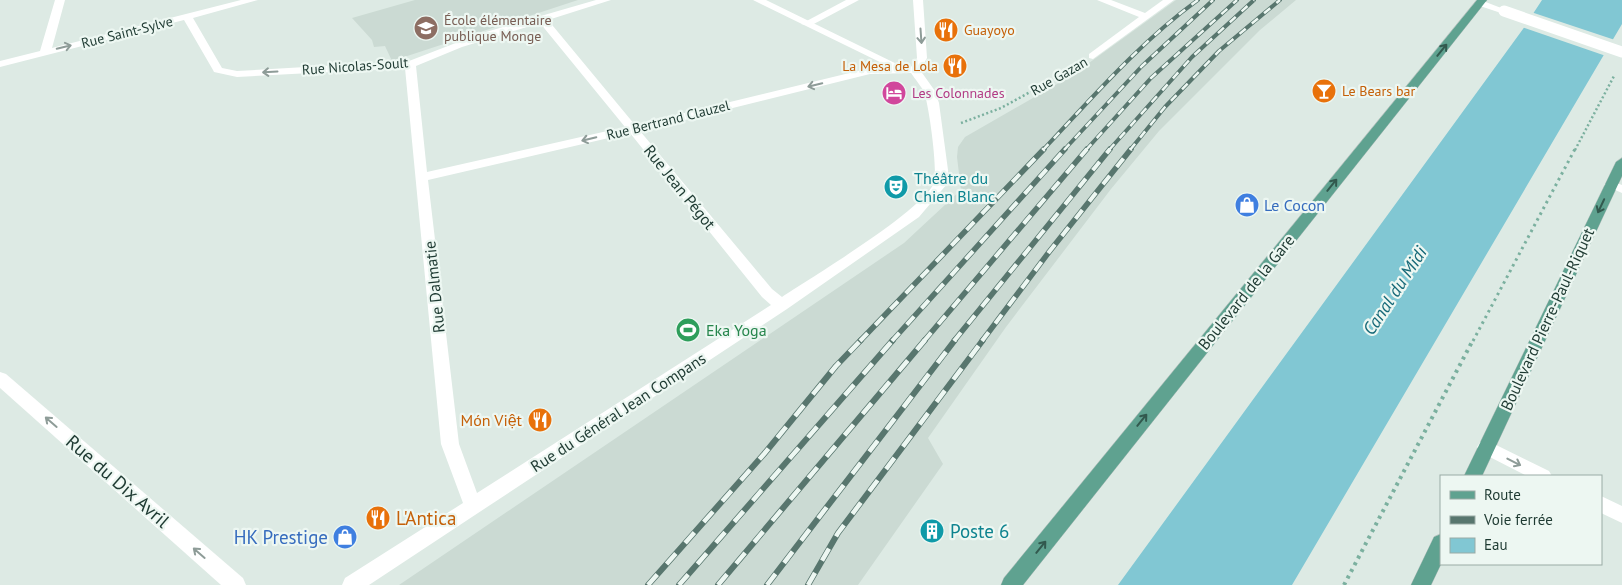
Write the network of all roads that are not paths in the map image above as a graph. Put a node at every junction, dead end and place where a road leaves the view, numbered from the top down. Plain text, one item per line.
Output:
1 (60, 0) edge
2 (253, 0) edge
3 (606, 0) edge
4 (758, 0) edge
5 (854, 0) edge
6 (918, 0) edge
7 (1102, 0) edge
8 (1169, 0) edge
9 (1478, 1) edge
10 (187, 17) junction
11 (1146, 17) junction
12 (542, 20) junction
13 (806, 24) junction
14 (45, 52) junction
15 (1622, 52) edge
16 (1093, 56) road end
17 (0, 64) edge
18 (411, 64) junction
19 (914, 70) junction
20 (633, 129) junction
21 (1622, 162) edge
22 (422, 177) junction
23 (1617, 187) edge
24 (782, 305) junction
25 (0, 378) edge
26 (1486, 448) junction
27 (1473, 475) edge
28 (1540, 475) edge
29 (1602, 505) edge
30 (474, 506) junction
31 (1622, 515) edge
32 (1440, 545) edge
33 (236, 585) edge
34 (352, 585) edge
35 (1010, 585) edge
36 (1421, 585) edge

1 - 14 street
2 - 10 street, Rue Saint-Sylve
3 - 12 street, Rue Nicolas-Soult
4 - 13 street
5 - 13 street
6 -> 19 street
7 - 11 street
8 - 11 street, Rue Gazan
9 - 15 street, bridge
35 -> 9 main road, Boulevard de la Gare
14 -> 10 street, Rue Saint-Sylve
18 -> 10 street, Rue Nicolas-Soult
11 - 16 street, Rue Gazan
12 - 18 street, Rue Nicolas-Soult
12 - 20 street, Rue Jean Pégot
13 - 19 street
14 - 17 street, Rue Saint-Sylve
18 - 22 street, Rue Dalmatie
19 -> 20 street, Rue Bertrand Clauzel
19 - 24 street, Rue du Général Jean Compans
20 -> 22 street, Rue Bertrand Clauzel
20 - 24 street, Rue Jean Pégot
21 - 23 main road, Boulevard Pierre-Paul-Riquet
22 - 30 street, Rue Dalmatie
23 -> 26 main road, Boulevard Pierre-Paul-Riquet
24 - 30 street, Rue du Général Jean Compans
33 -> 25 street, Rue du Dix Avril
26 - 27 main road, Boulevard Pierre-Paul-Riquet
26 -> 28 street
29 - 31 street
30 - 34 street, Rue du Général Jean Compans
32 - 36 main road

